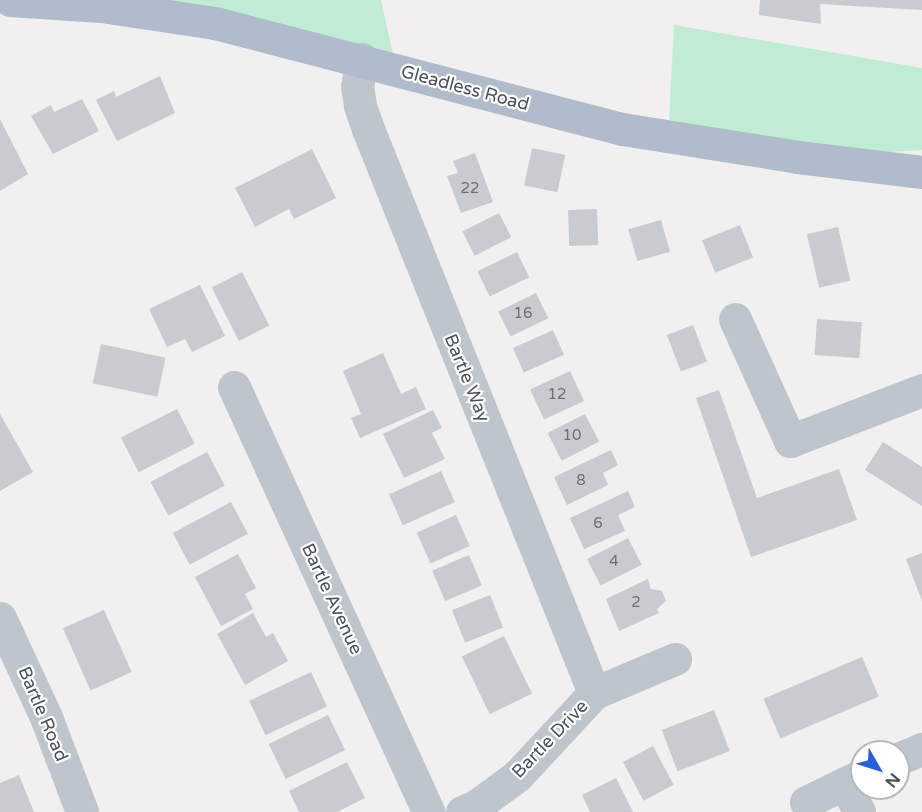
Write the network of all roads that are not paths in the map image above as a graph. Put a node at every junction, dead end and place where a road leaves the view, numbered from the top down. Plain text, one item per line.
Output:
1 (10, 0) edge
2 (362, 59) junction
3 (922, 172) edge
4 (735, 320) dead end
5 (234, 387) dead end
6 (922, 390) edge
7 (0, 618) edge
8 (675, 659) dead end
9 (594, 693) junction
10 (850, 780) edge
11 (806, 801) dead end
12 (82, 812) edge
13 (429, 812) edge
14 (462, 812) edge

1 - 2 main road, Gleadless Road
2 - 3 main road, Gleadless Road
2 - 9 street, Bartle Way
4 - 6 street
5 - 13 street, Bartle Avenue
7 - 12 street, Bartle Road
8 - 9 street, Bartle Drive
9 - 14 street, Bartle Drive
10 - 11 street

